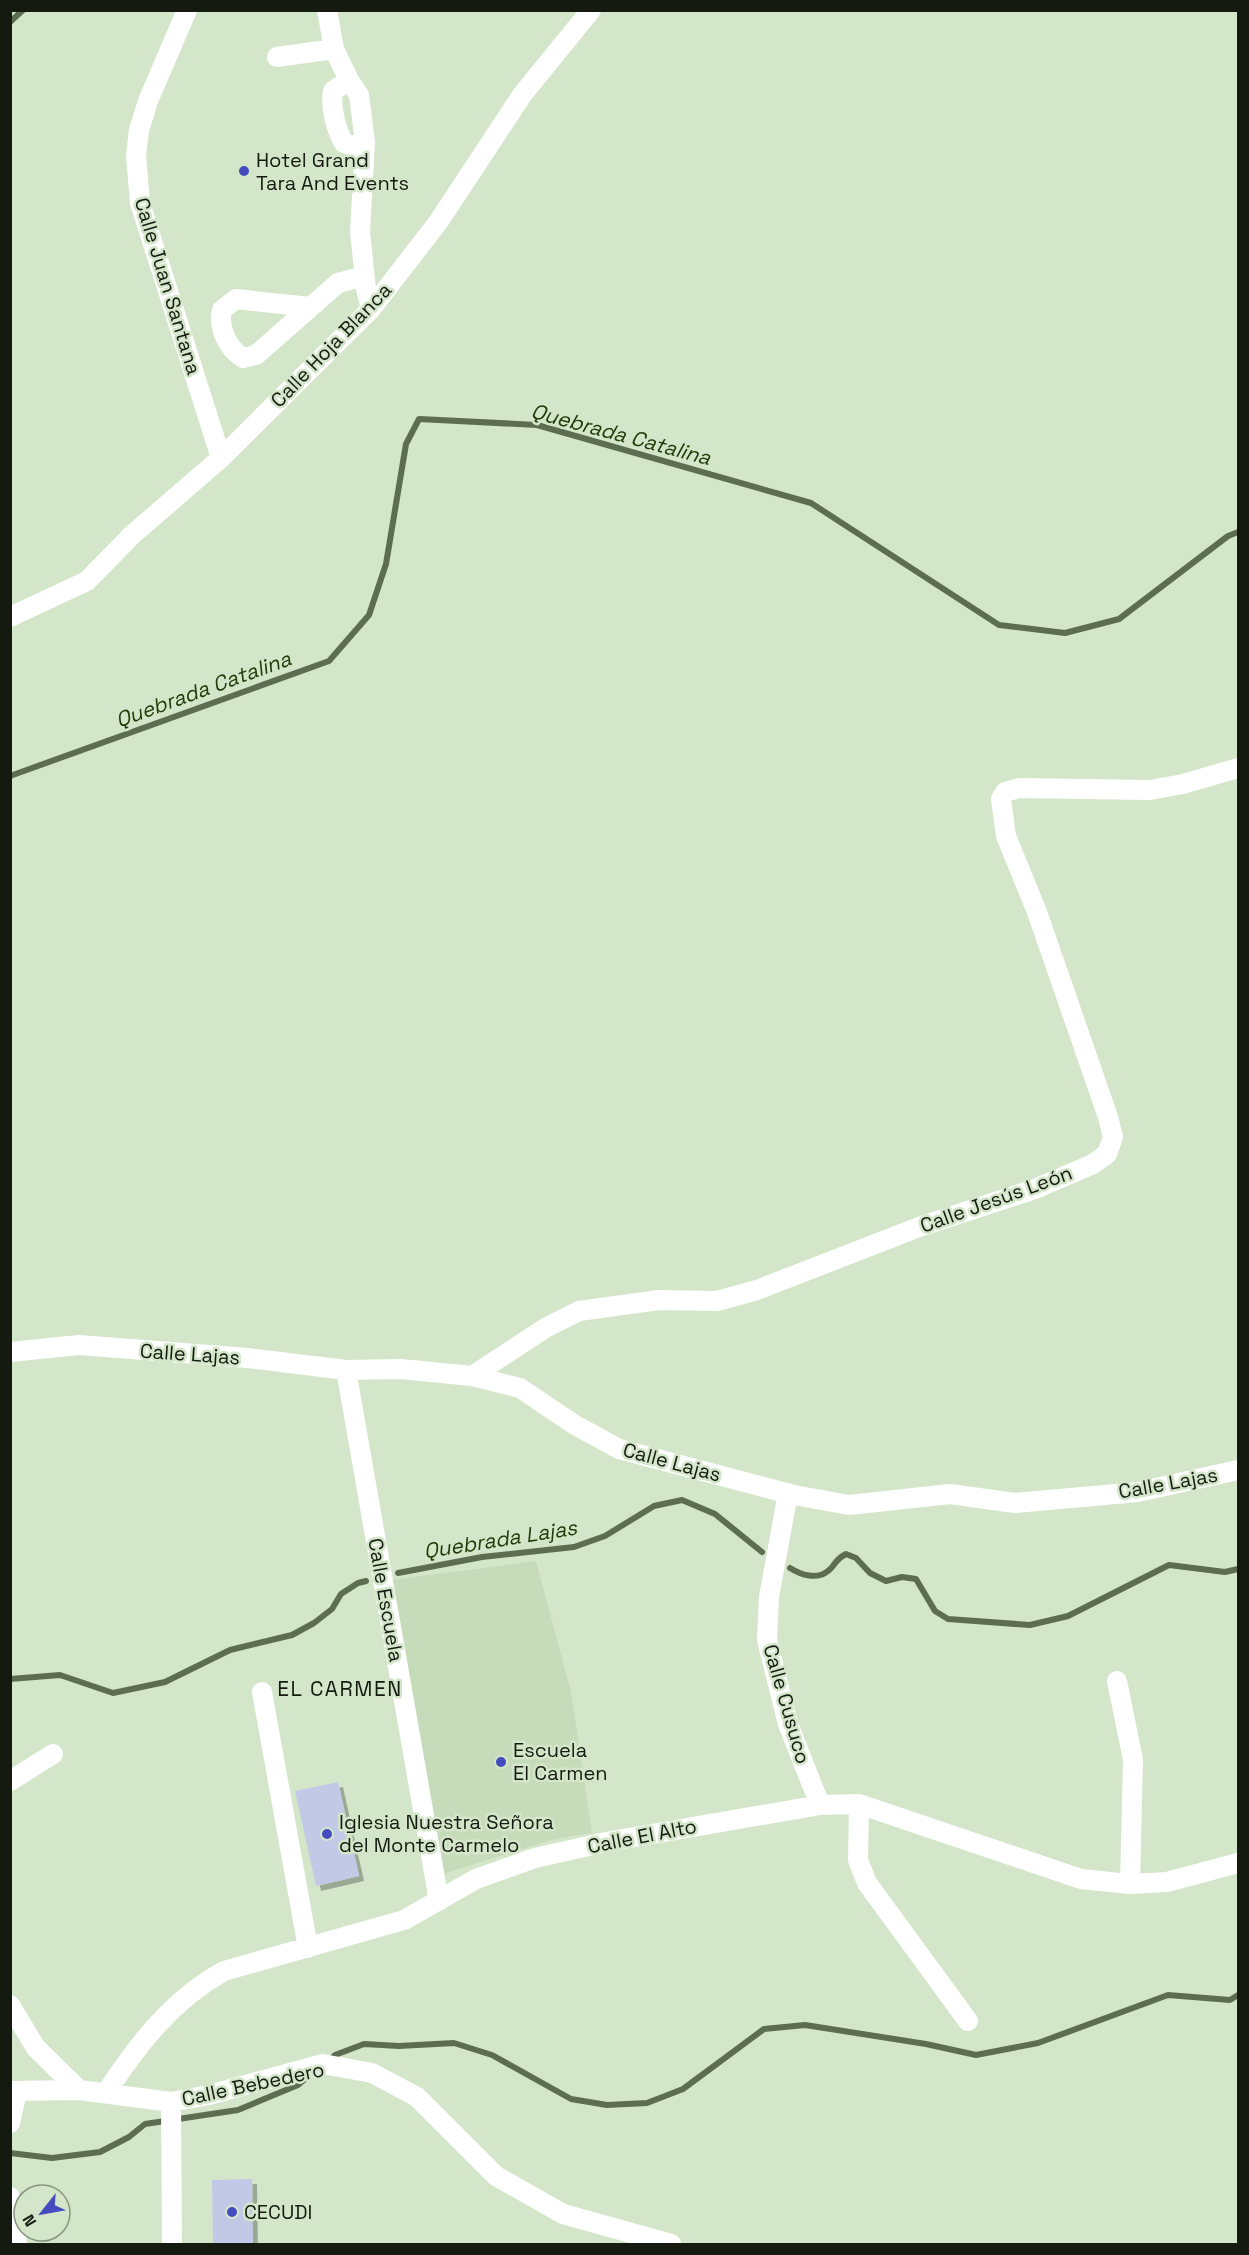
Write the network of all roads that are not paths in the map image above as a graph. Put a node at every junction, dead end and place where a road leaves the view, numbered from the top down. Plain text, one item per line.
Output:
1 (187, 10) edge
2 (327, 10) edge
3 (591, 10) edge
4 (334, 49) junction
5 (277, 57) dead end
6 (349, 80) junction
7 (365, 142) junction
8 (364, 276) junction
9 (310, 307) dead end
10 (371, 309) junction
11 (221, 459) junction
12 (10, 617) edge
13 (1239, 768) edge
14 (10, 1352) edge
15 (346, 1370) junction
16 (472, 1376) junction
17 (1239, 1470) edge
18 (788, 1493) junction
19 (1116, 1681) dead end
20 (262, 1692) dead end
21 (53, 1754) dead end
22 (10, 1781) edge
23 (859, 1804) junction
24 (820, 1805) junction
25 (1239, 1863) edge
26 (1130, 1884) junction
27 (438, 1901) junction
28 (308, 1948) junction
29 (10, 2006) edge
30 (968, 2021) dead end
31 (79, 2090) junction
32 (14, 2092) edge
33 (106, 2093) junction
34 (171, 2102) junction
35 (10, 2123) edge
36 (10, 2197) edge
37 (17, 2244) edge
38 (172, 2244) edge
39 (671, 2244) edge

1 - 11 street, Calle Juan Santana
2 - 4 street
3 - 10 street, Calle Hoja Blanca
4 - 5 street
4 - 6 street
6 - 7 street
6 - 7 street
7 - 8 street
8 - 9 street
8 - 10 street
10 - 11 street, Calle Hoja Blanca
11 - 12 street, Calle Hoja Blanca
13 - 16 street, Calle Jesús León
14 - 15 street, Calle Lajas
15 - 16 street, Calle Lajas
15 - 27 street, Calle Escuela
16 - 18 street, Calle Lajas
17 - 18 street, Calle Lajas
18 - 24 street, Calle Cusuco
19 - 26 street
20 - 28 street
21 - 22 street
23 - 24 street, Calle El Alto
23 - 26 street, Calle El Alto
23 - 30 street
24 - 27 street, Calle El Alto
25 - 26 street, Calle El Alto
27 - 28 street, Calle El Alto
28 - 33 street, Calle El Alto
29 - 31 street
31 - 32 street, Calle Bebedero
31 - 33 street, Calle Bebedero
32 - 35 street
33 - 34 street, Calle Bebedero
34 - 38 street
34 - 39 street, Calle Bebedero
36 - 37 street

